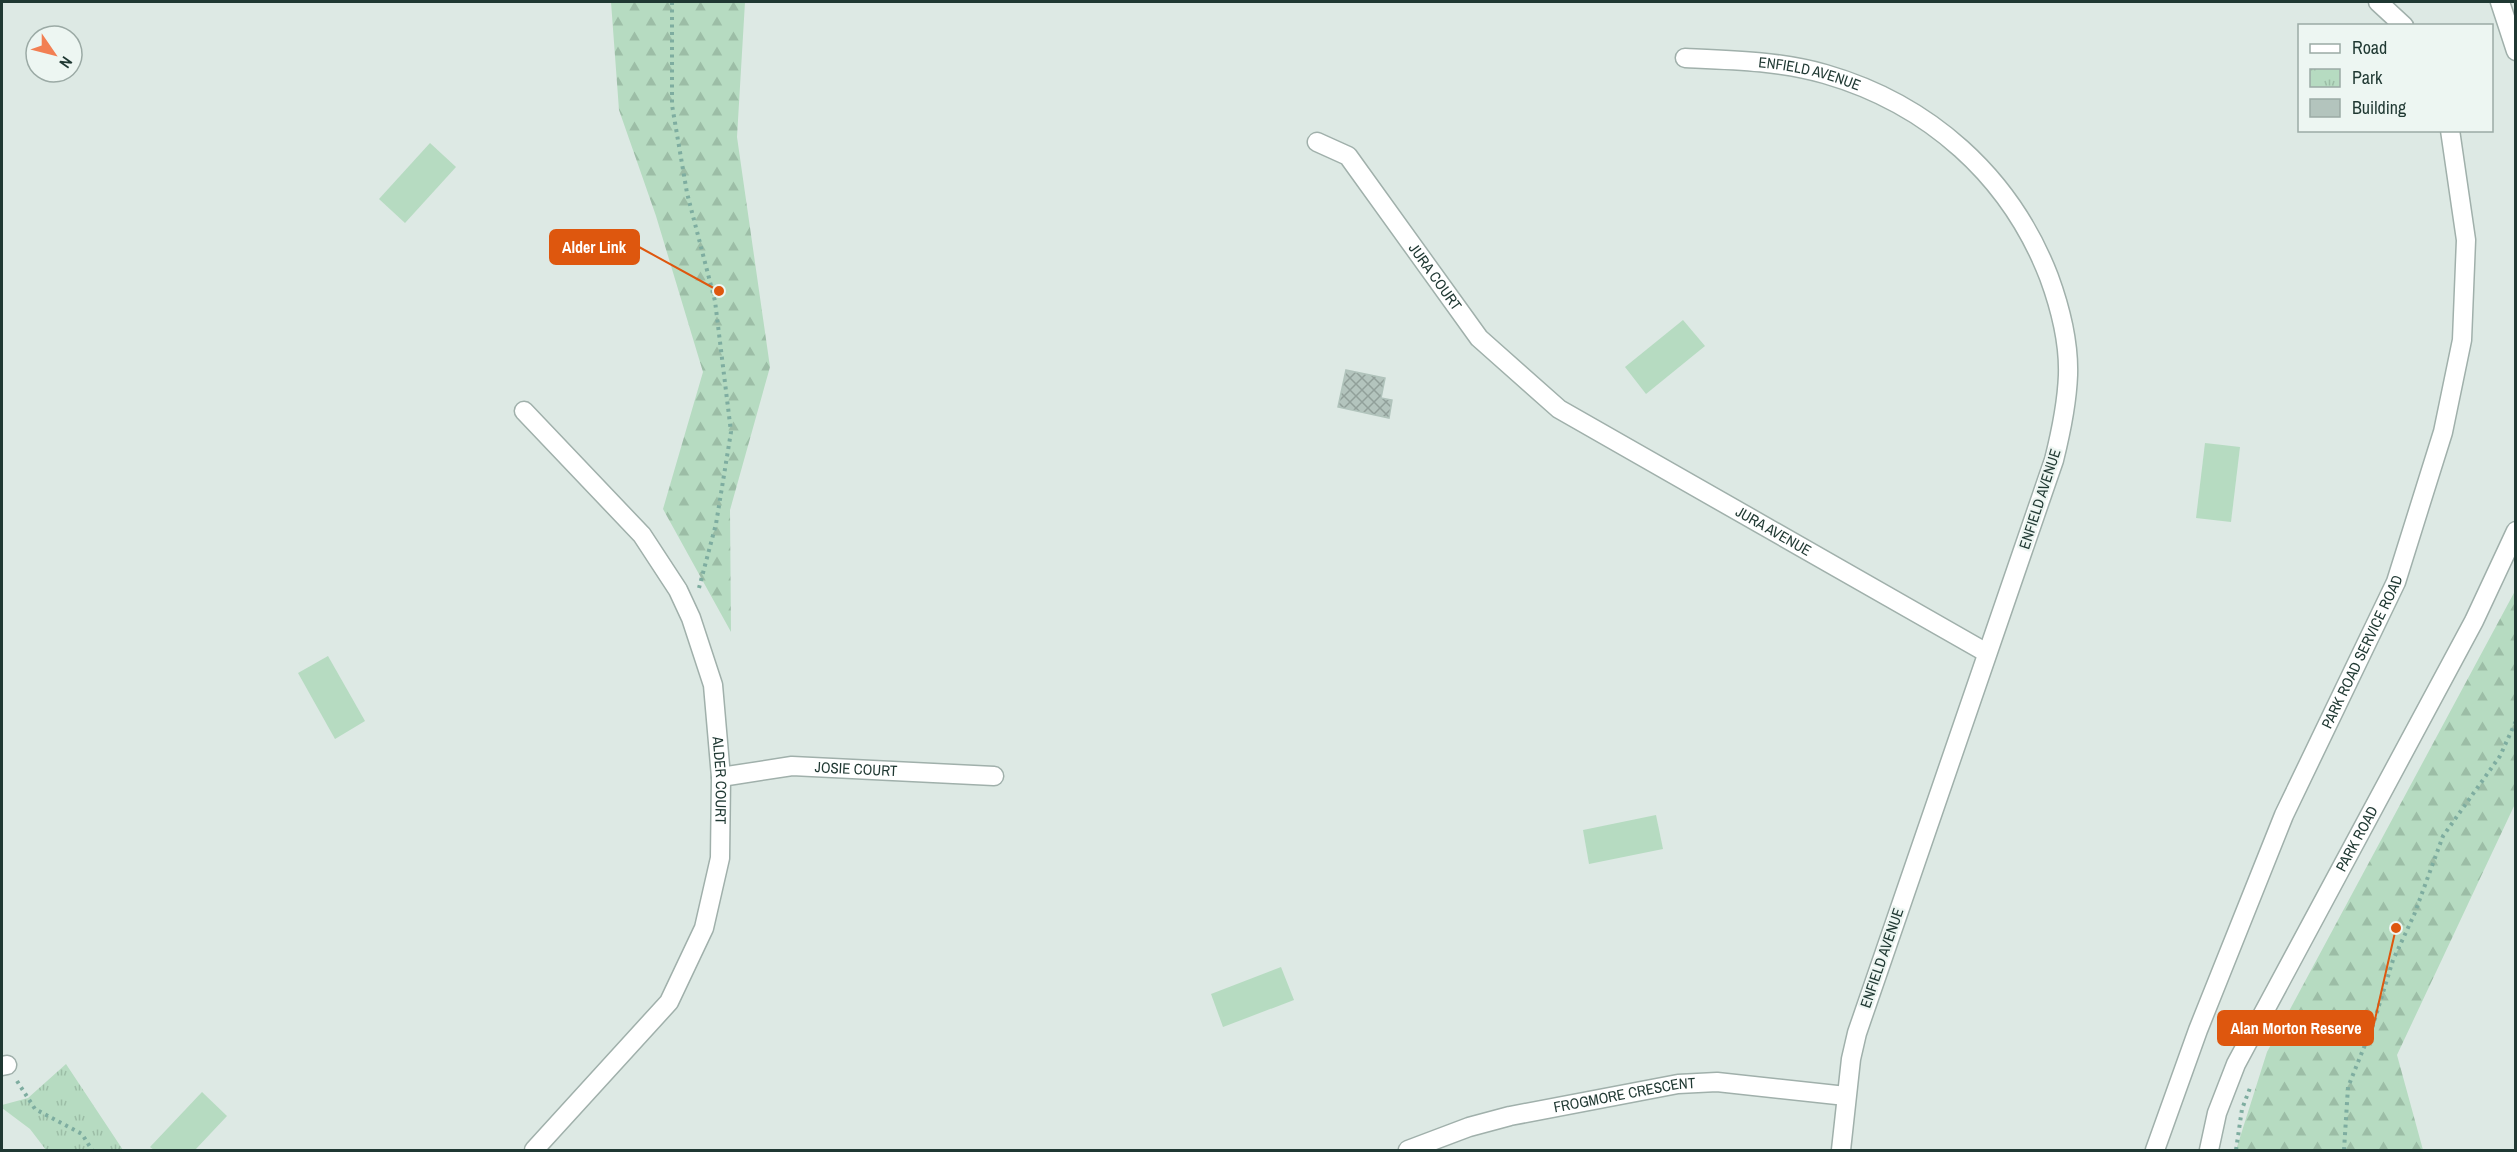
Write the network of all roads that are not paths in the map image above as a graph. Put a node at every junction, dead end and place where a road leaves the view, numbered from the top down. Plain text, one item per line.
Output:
1 (2378, 2) edge
2 (2500, 2) edge
3 (2402, 24) edge
4 (2516, 51) edge
5 (1685, 58) dead end
6 (2450, 132) edge
7 (1317, 142) dead end
8 (1559, 409) joint
9 (524, 411) dead end
10 (2516, 531) edge
11 (1987, 653) junction
12 (994, 776) dead end
13 (720, 777) junction
14 (1846, 1096) junction
15 (534, 1150) edge
16 (1408, 1150) edge
17 (1841, 1150) edge
18 (2156, 1150) edge
19 (2209, 1150) edge

1 - 3 street
2 - 4 street
5 - 11 street, ENFIELD AVENUE
6 - 18 street, PARK ROAD SERVICE ROAD
7 - 8 street, JURA COURT
8 - 11 street, JURA AVENUE
9 - 13 street, ALDER COURT
10 - 19 street, PARK ROAD
11 - 14 street, ENFIELD AVENUE
12 - 13 street, JOSIE COURT
13 - 15 street, ALDER COURT
14 - 16 street, FROGMORE CRESCENT
14 - 17 street, ENFIELD AVENUE

